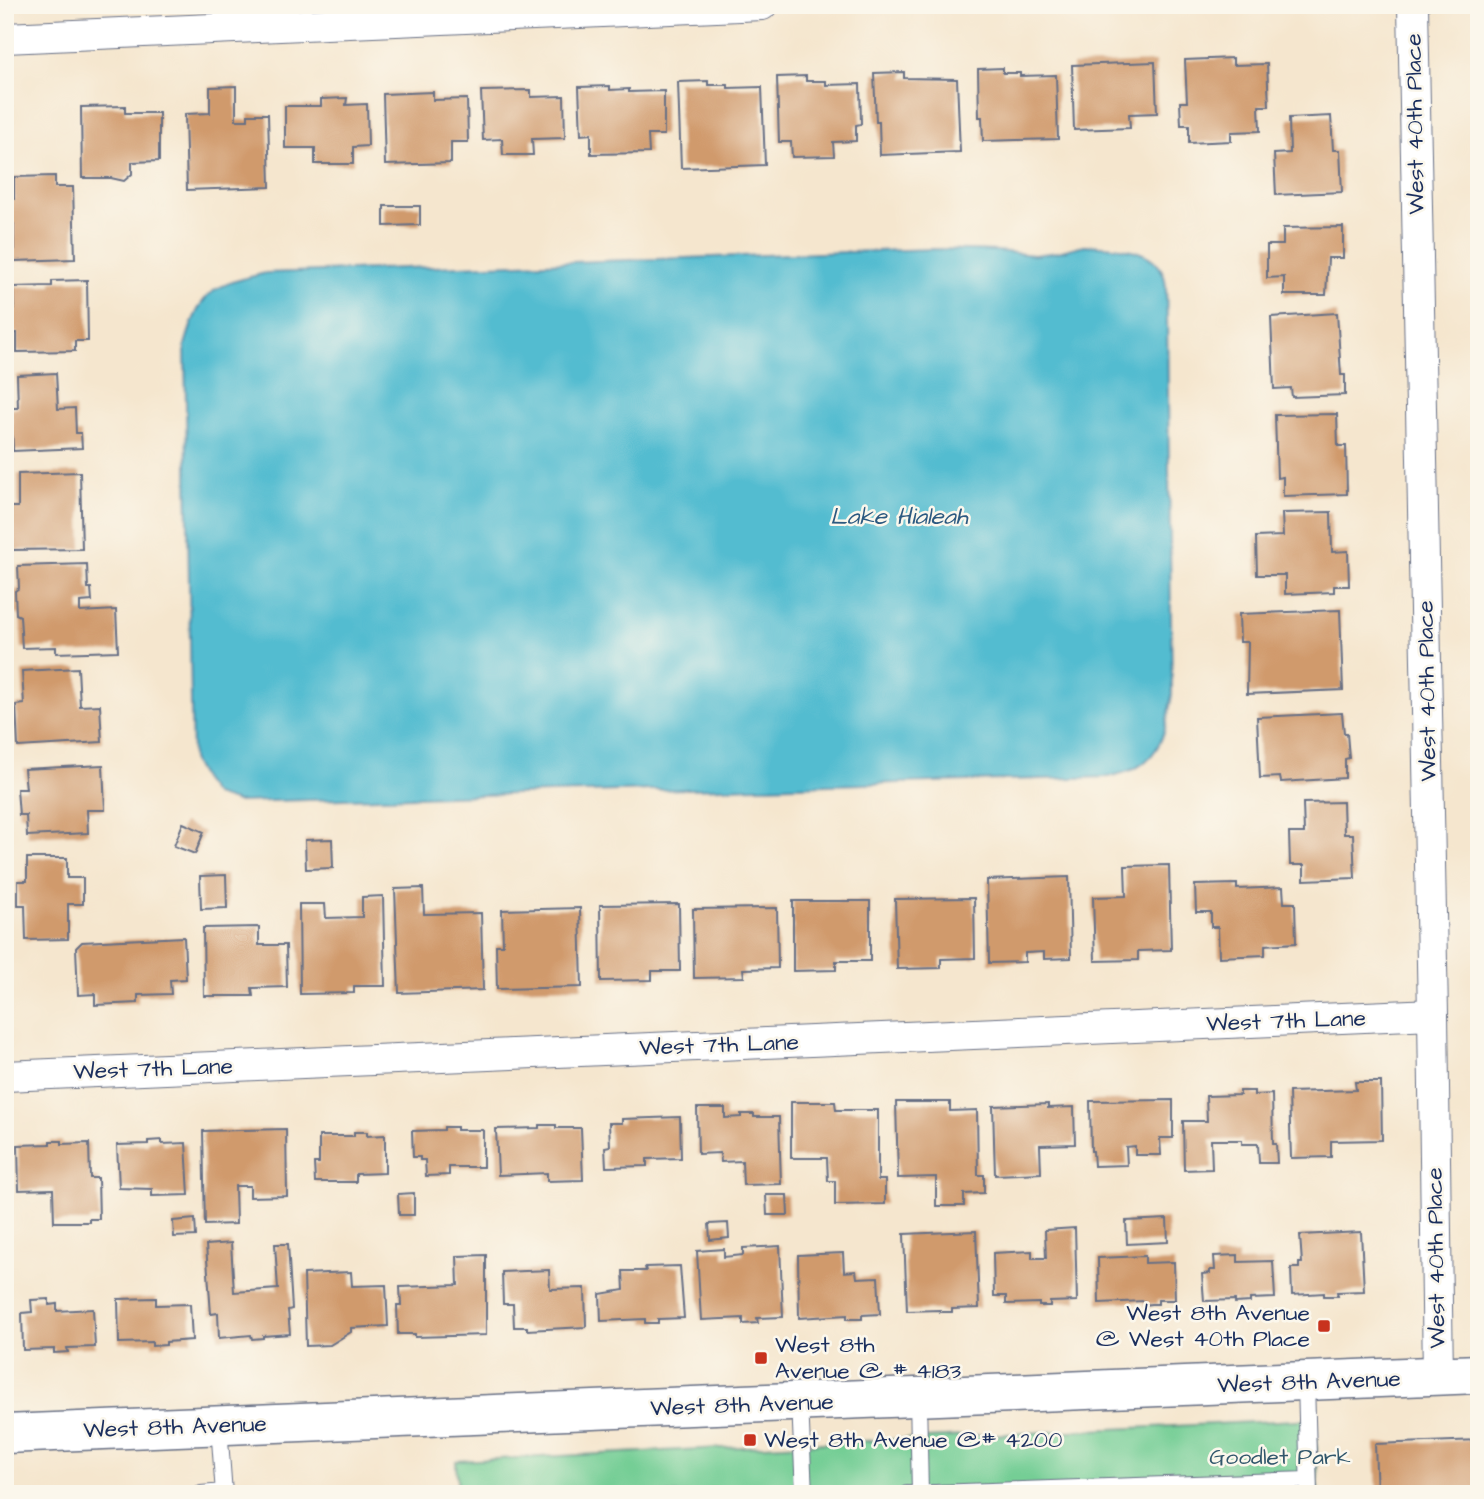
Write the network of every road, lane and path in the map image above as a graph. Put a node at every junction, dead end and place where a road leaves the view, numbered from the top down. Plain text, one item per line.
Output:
1 (762, 5) edge
2 (1413, 5) edge
3 (5, 38) edge
4 (1433, 1014) junction
5 (5, 1076) edge
6 (1479, 1374) edge
7 (1438, 1377) junction
8 (1306, 1382) junction
9 (918, 1397) junction
10 (800, 1402) junction
11 (219, 1426) junction
12 (5, 1434) edge
13 (1308, 1487) edge
14 (224, 1493) edge
15 (201, 1494) edge
16 (804, 1494) edge
17 (907, 1494) edge
18 (920, 1494) edge

1 - 3 street
2 - 4 street, West 40th Place
4 - 5 street, West 7th Lane
4 - 7 street, West 40th Place
6 - 7 street, West 8th Avenue
7 - 8 street, West 8th Avenue
8 - 9 street, West 8th Avenue
8 - 13 lane
9 - 10 street, West 8th Avenue
9 - 18 lane
10 - 11 street, West 8th Avenue
10 - 16 lane
11 - 12 street, West 8th Avenue
11 - 14 lane
13 - 18 lane
14 - 15 lane
17 - 18 lane

